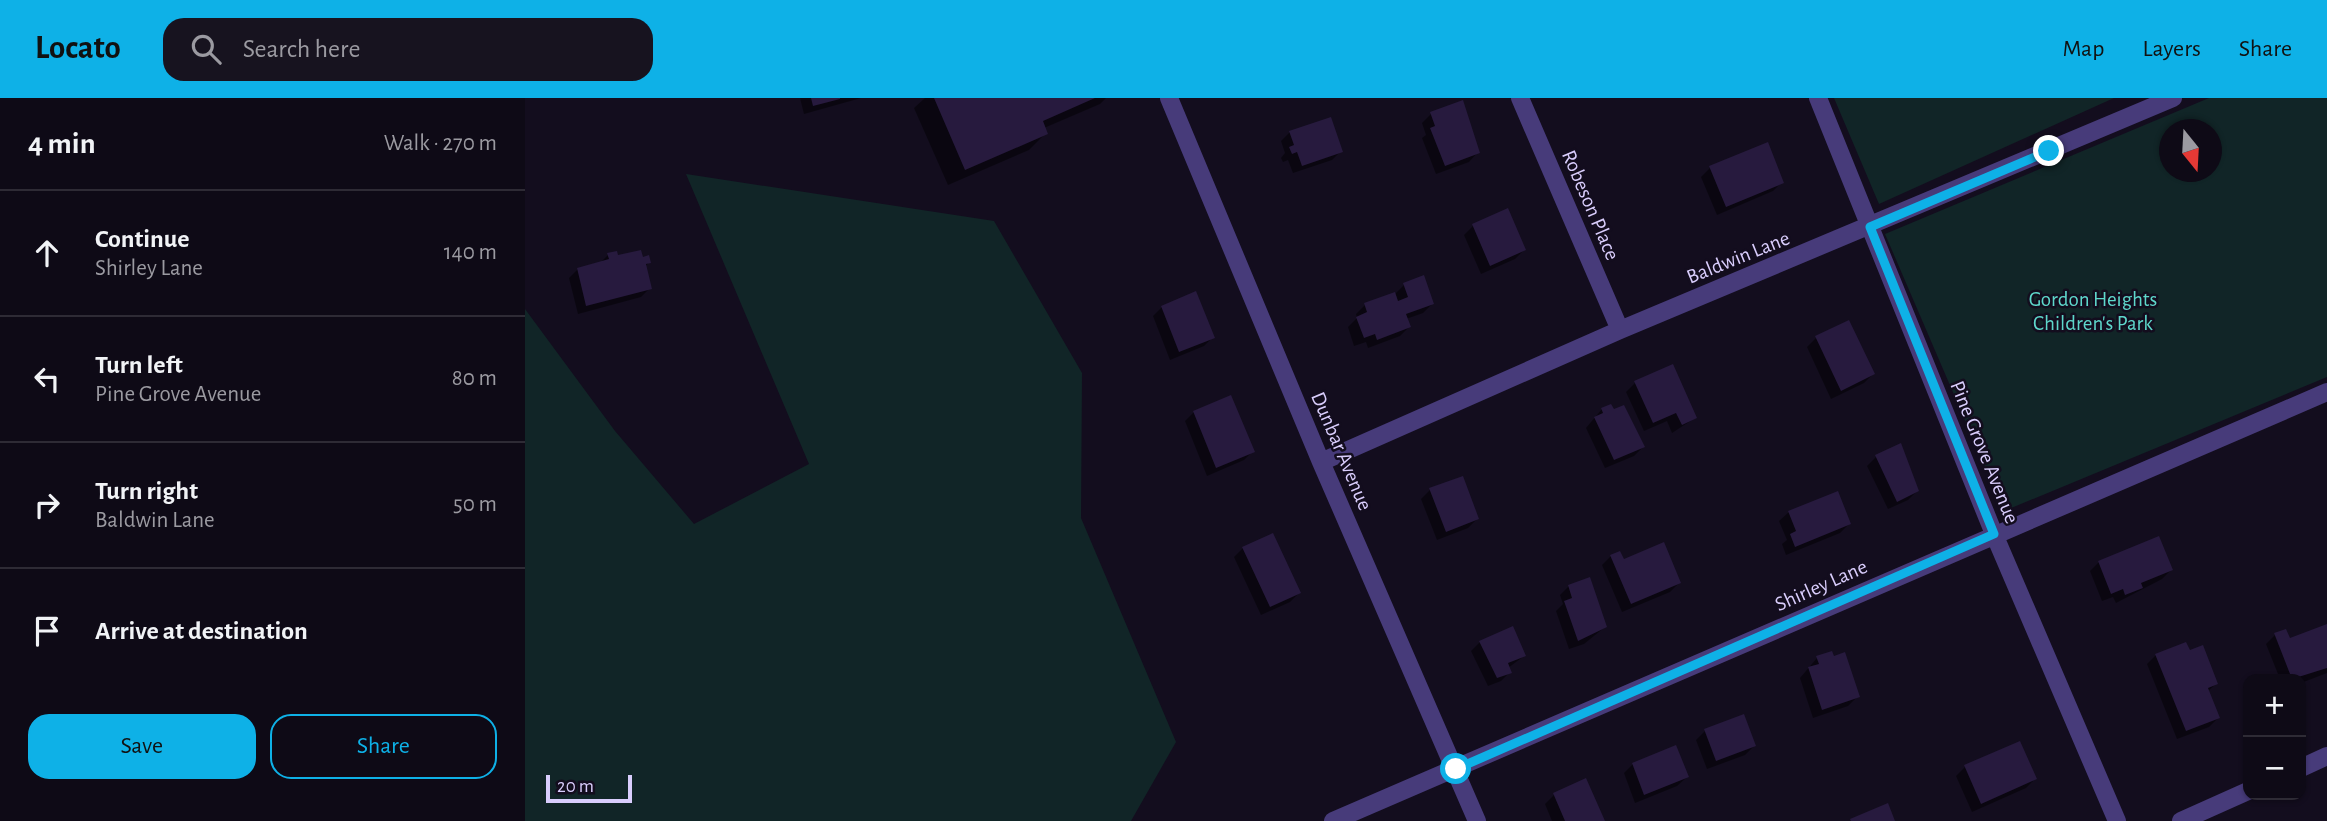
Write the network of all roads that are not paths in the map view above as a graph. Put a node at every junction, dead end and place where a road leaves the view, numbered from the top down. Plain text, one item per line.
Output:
1 (1169, 98) edge
2 (1520, 98) edge
3 (1818, 98) edge
4 (2173, 98) edge
5 (1870, 227) junction
6 (1620, 330) junction
7 (2327, 392) edge
8 (1321, 461) junction
9 (1994, 534) junction
10 (2327, 756) edge
11 (2306, 766) edge
12 (1456, 769) junction
13 (2243, 793) edge
14 (1333, 821) edge
15 (1477, 821) edge
16 (2116, 821) edge
17 (2181, 821) edge

1 - 8 street, Dunbar Avenue
2 - 6 street, Robeson Place
3 - 5 street, Pine Grove Avenue
4 - 5 street, Baldwin Lane
5 - 6 street, Baldwin Lane
5 - 9 street, Pine Grove Avenue
6 - 8 street, Baldwin Lane
7 - 9 street, Shirley Lane
8 - 12 street, Dunbar Avenue
9 - 12 street, Shirley Lane
9 - 16 street, Pine Grove Avenue
10 - 11 street
12 - 14 street, Shirley Lane
12 - 15 street, Dunbar Avenue
13 - 17 street

